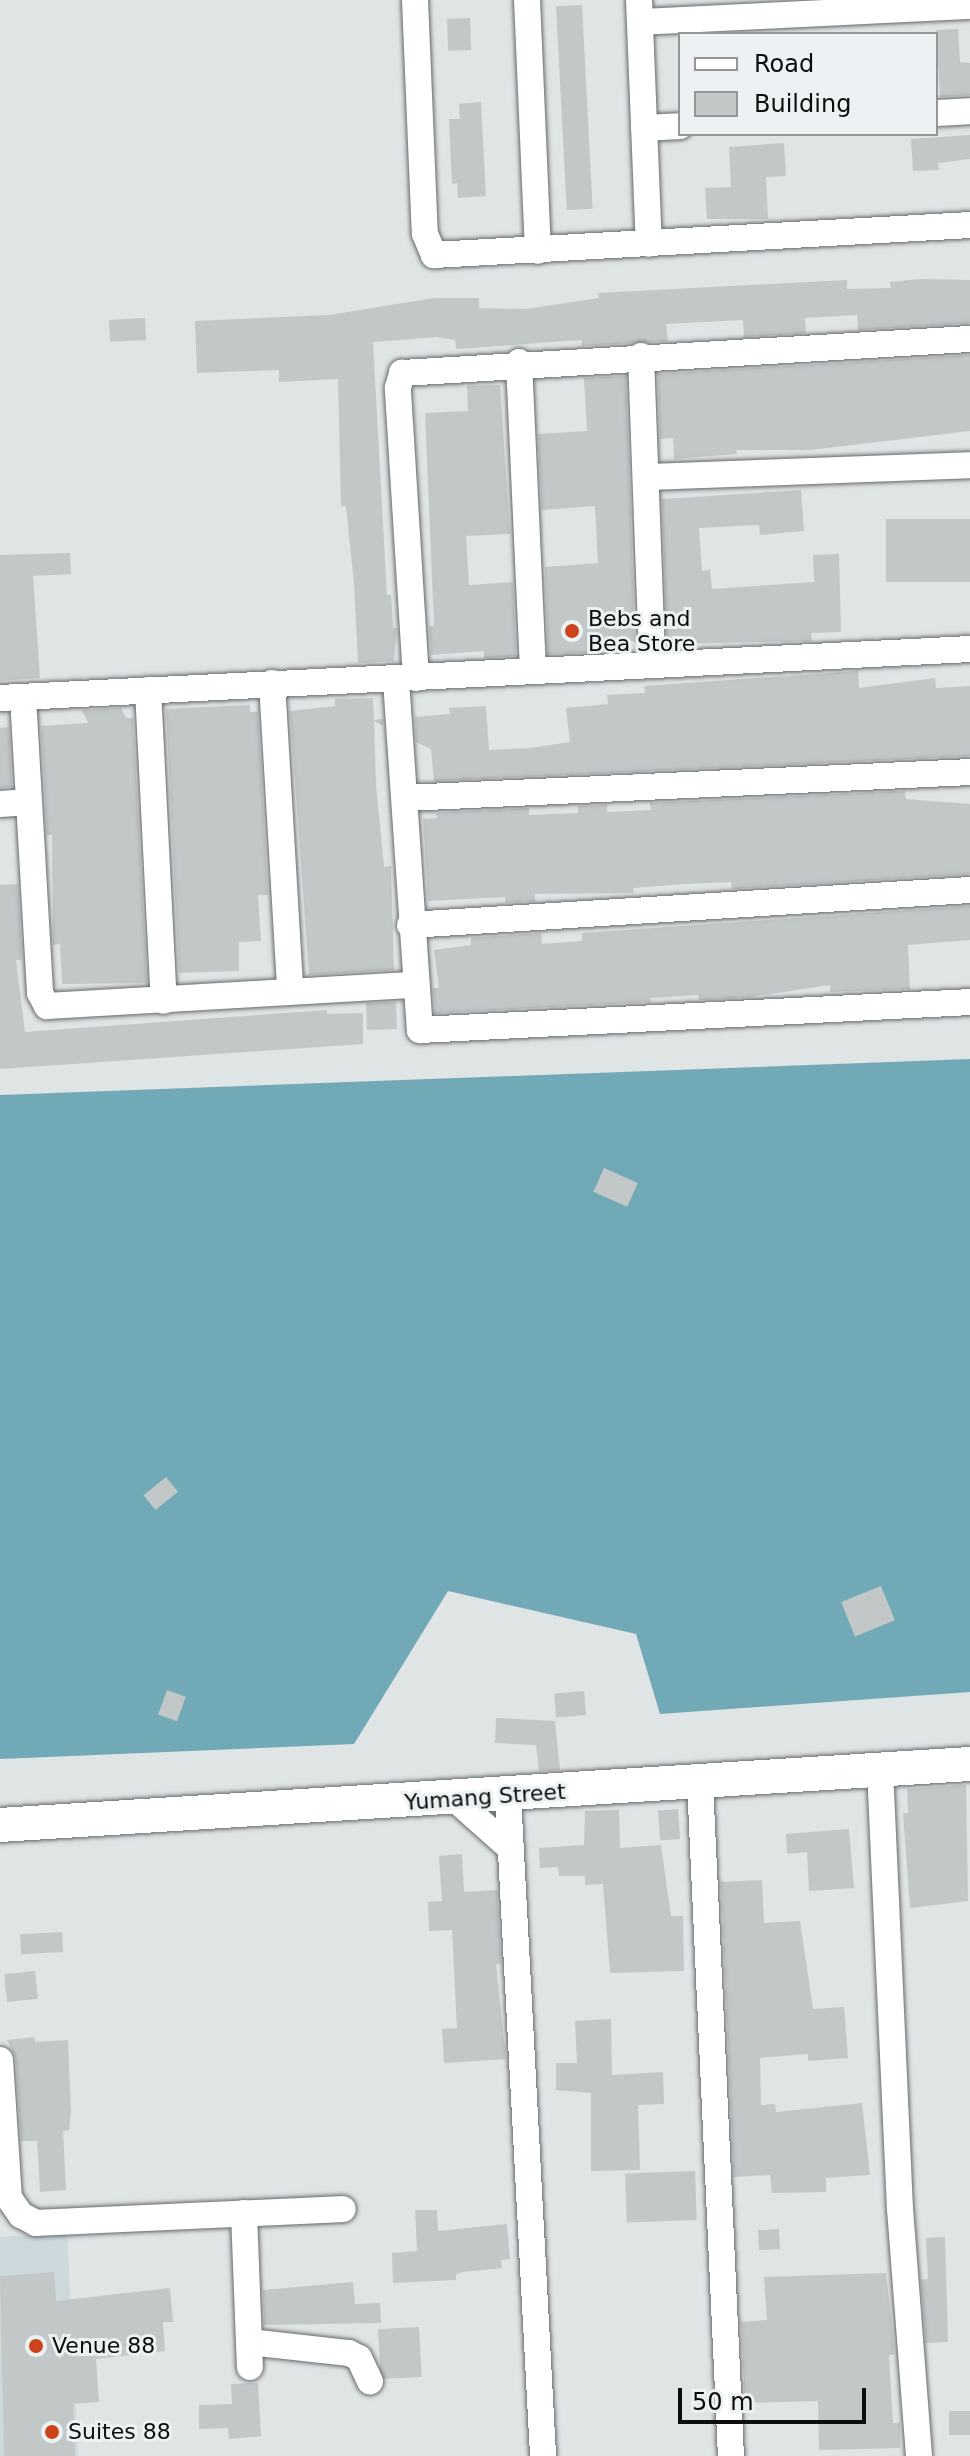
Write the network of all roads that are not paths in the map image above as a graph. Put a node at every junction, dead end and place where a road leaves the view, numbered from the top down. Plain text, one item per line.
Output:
1 (415, 0) edge
2 (527, 0) edge
3 (970, 6) edge
4 (640, 11) edge
5 (970, 111) edge
6 (938, 113) edge
7 (678, 126) edge
8 (644, 128) junction
9 (970, 225) edge
10 (649, 244) junction
11 (538, 251) junction
12 (970, 339) edge
13 (641, 356) junction
14 (519, 362) junction
15 (970, 465) edge
16 (648, 477) junction
17 (970, 649) edge
18 (652, 662) junction
19 (533, 669) junction
20 (406, 679) junction
21 (272, 683) junction
22 (148, 690) junction
23 (12, 697) edge
24 (970, 772) edge
25 (405, 798) junction
26 (29, 802) junction
27 (0, 804) edge
28 (970, 890) edge
29 (410, 925) junction
30 (414, 985) junction
31 (290, 989) junction
32 (164, 1001) junction
33 (970, 1002) edge
34 (970, 1764) edge
35 (880, 1769) junction
36 (700, 1782) junction
37 (508, 1796) junction
38 (455, 1799) junction
39 (0, 1825) edge
40 (510, 1848) junction
41 (0, 2060) edge
42 (343, 2209) dead end
43 (244, 2213) junction
44 (370, 2382) dead end
45 (543, 2456) edge
46 (731, 2456) edge
47 (919, 2456) edge

1 - 11 street
2 - 11 street
3 - 4 street
4 - 8 street
5 - 6 street
7 - 8 street
8 - 10 street
9 - 10 street
10 - 11 street
12 - 13 street
13 - 14 street
13 - 16 street
14 - 19 street
14 - 20 street
15 - 16 street
16 - 18 street
17 - 18 street
18 - 19 street
19 - 20 street
20 - 21 street
20 - 25 street
21 - 22 street
21 - 31 street
22 - 23 street
22 - 32 street
23 - 26 street
24 - 25 street
25 - 29 street
26 - 27 street
26 - 32 street
28 - 29 street
29 - 30 street
30 - 31 street
30 - 33 street
31 - 32 street
34 - 35 main road, Yumang Street
35 - 36 main road, Yumang Street
35 - 47 street
36 - 37 main road, Yumang Street
36 - 46 street
37 - 38 main road, Yumang Street
37 - 40 street
38 - 39 main road, Yumang Street
38 - 40 street
40 - 45 street
41 - 43 street
42 - 43 street
43 - 44 street

